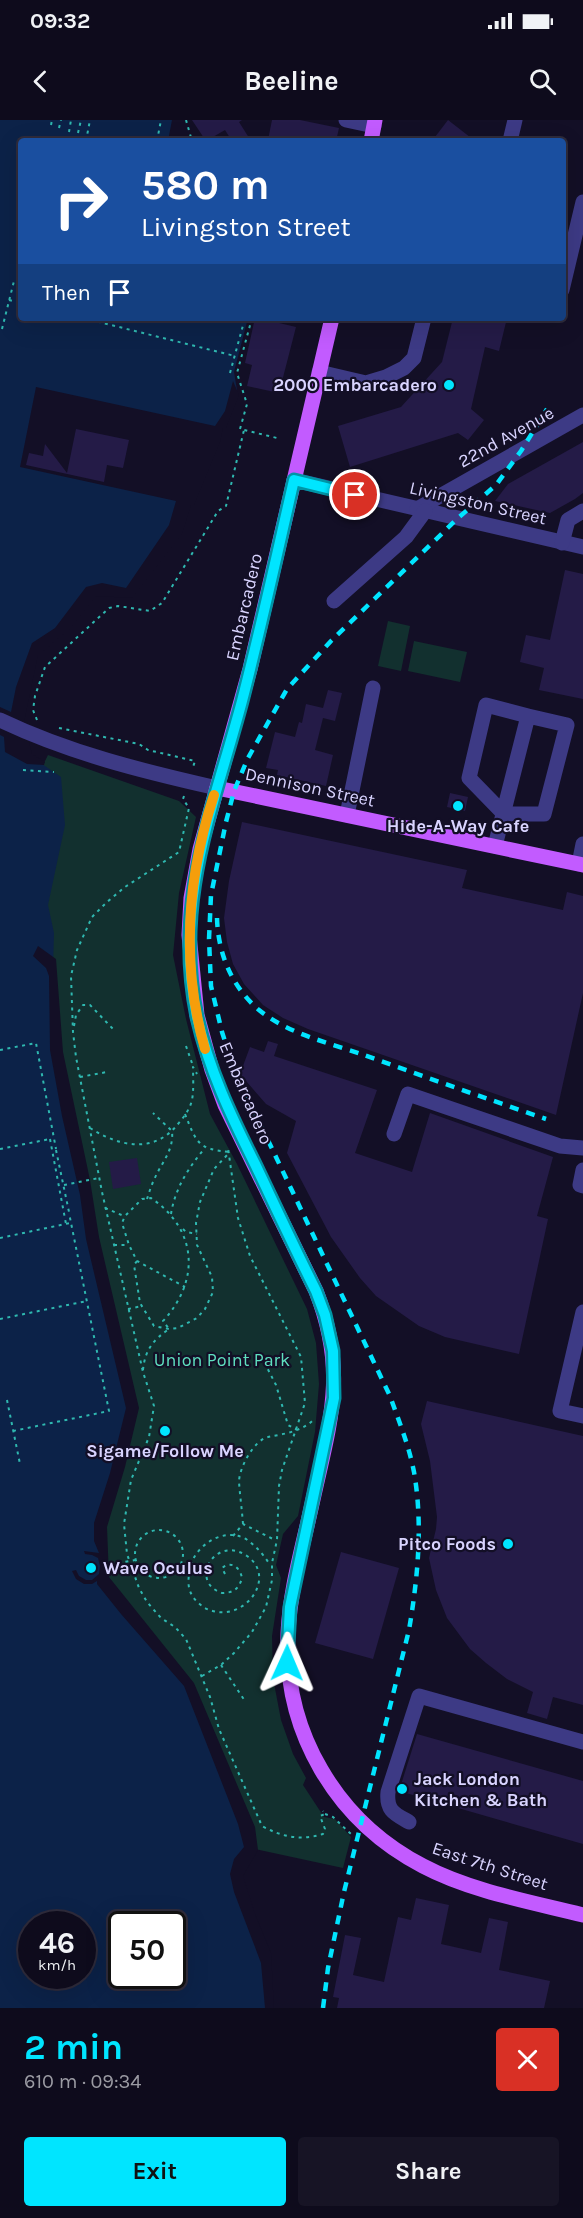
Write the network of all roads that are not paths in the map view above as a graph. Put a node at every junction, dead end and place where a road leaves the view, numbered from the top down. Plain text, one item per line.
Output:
1 (346, 120) edge
2 (515, 120) edge
3 (374, 129) edge
4 (511, 138) edge
5 (583, 202) edge
6 (566, 273) edge
7 (331, 321) edge
8 (423, 321) edge
9 (319, 372) junction
10 (583, 416) edge
11 (294, 480) junction
12 (421, 510) junction
13 (583, 511) edge
14 (562, 543) junction
15 (583, 547) edge
16 (334, 601) dead end
17 (374, 688) dead end
18 (528, 716) junction
19 (0, 720) edge
20 (217, 788) junction
21 (504, 813) junction
22 (347, 815) junction
23 (583, 844) edge
24 (495, 846) junction
25 (581, 864) edge
26 (394, 1134) dead end
27 (583, 1148) edge
28 (583, 1312) edge
29 (583, 1416) edge
30 (583, 1742) edge
31 (410, 1822) dead end
32 (357, 1829) joint
33 (583, 1915) edge

1 - 3 street
2 - 4 street
5 - 6 street
7 - 9 main road, Embarcadero
8 - 9 street
9 - 11 main road, Embarcadero
10 - 12 street, 22nd Avenue
11 - 12 street, Livingston Street
11 - 20 main road, Embarcadero
12 - 14 street, Livingston Street
12 - 16 street
13 - 14 street
14 - 15 street, Livingston Street
17 - 22 street
18 - 21 street
18 - 21 street
18 - 21 street
19 - 20 street, Dennison Street
20 - 22 main road, Dennison Street
20 - 32 main road, Embarcadero
21 - 24 street
22 - 24 main road, Dennison Street
23 - 25 street
24 - 25 main road, Dennison Street
26 - 27 street
28 - 29 street
30 - 31 street
32 - 33 main road, East 7th Street

